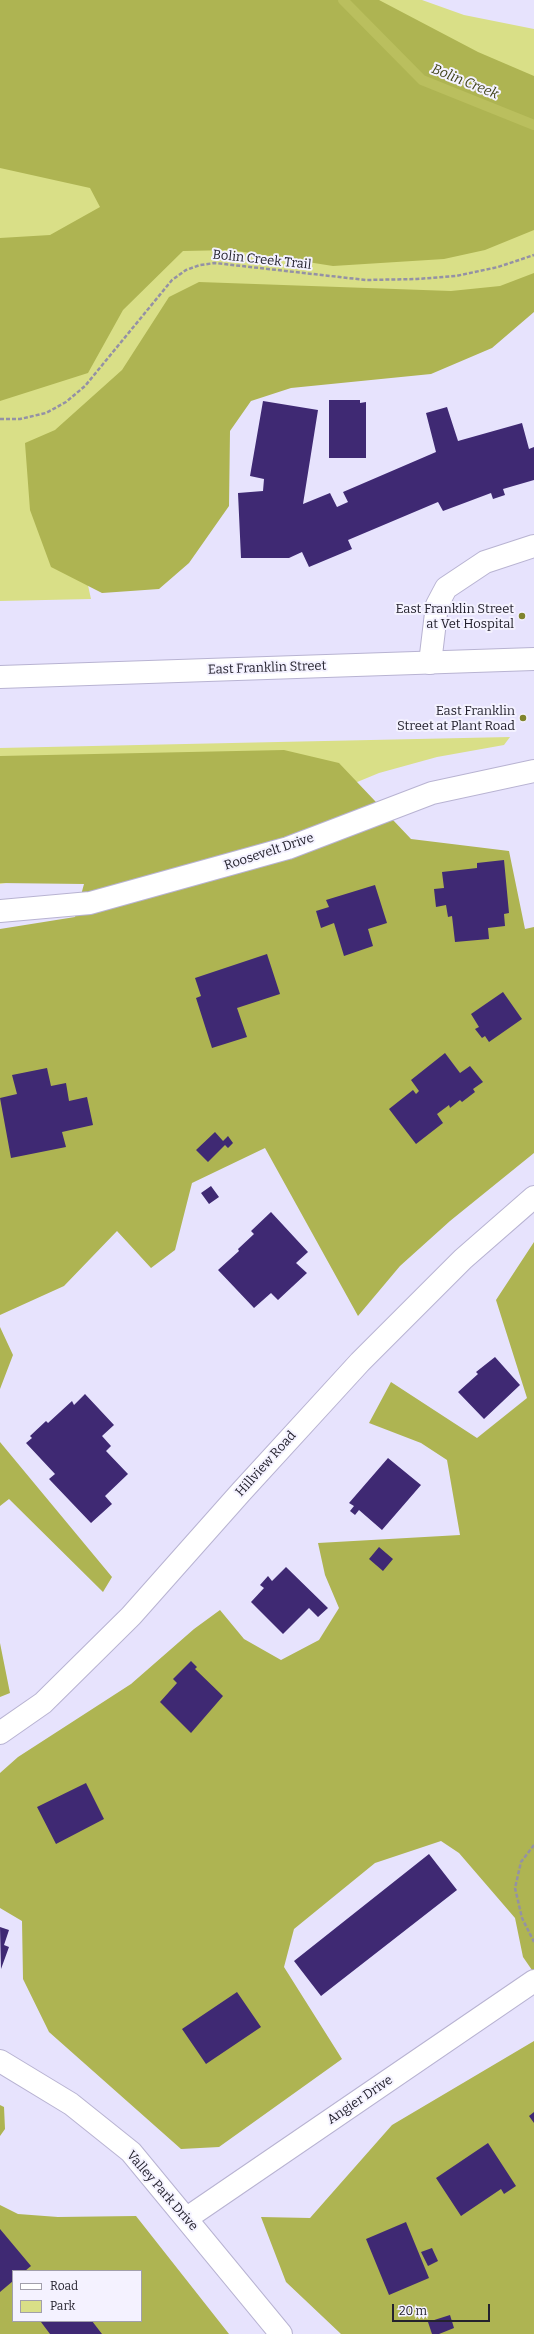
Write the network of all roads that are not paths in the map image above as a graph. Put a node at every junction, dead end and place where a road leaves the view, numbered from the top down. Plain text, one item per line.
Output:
1 (534, 546) edge
2 (534, 659) edge
3 (430, 663) junction
4 (0, 677) edge
5 (534, 771) edge
6 (0, 911) edge
7 (534, 1197) edge
8 (0, 1733) edge
9 (534, 1981) edge
10 (0, 2061) edge
11 (187, 2218) junction
12 (281, 2334) edge

1 - 3 street
2 - 3 street, East Franklin Street
3 - 4 street, East Franklin Street
5 - 6 street, Roosevelt Drive
7 - 8 street, Hillview Road
9 - 11 street, Angier Drive
10 - 11 street, Valley Park Drive
11 - 12 street, Valley Park Drive

